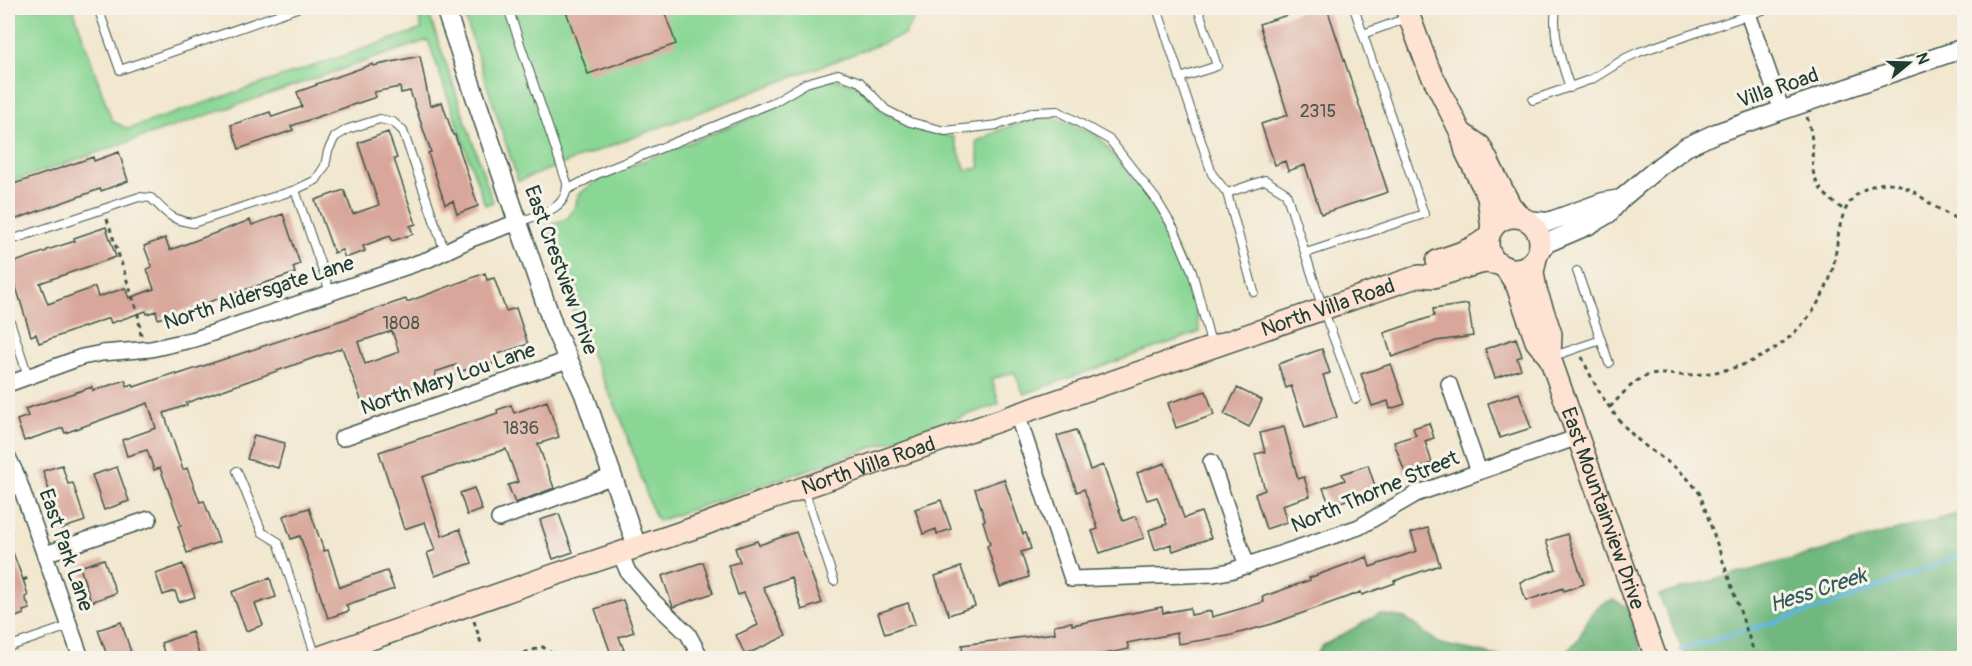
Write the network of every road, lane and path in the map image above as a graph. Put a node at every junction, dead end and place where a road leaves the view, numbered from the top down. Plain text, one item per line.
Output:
1 (98, 8) edge
2 (297, 8) edge
3 (446, 8) edge
4 (508, 8) edge
5 (1157, 8) edge
6 (1198, 8) edge
7 (1354, 8) edge
8 (1556, 8) edge
9 (1769, 8) edge
10 (1747, 11) edge
11 (1407, 12) edge
12 (1363, 34) junction
13 (1965, 48) edge
14 (1180, 78) junction
15 (1570, 87) junction
16 (1533, 100) dead end
17 (1803, 104) junction
18 (1782, 111) junction
19 (1461, 133) junction
20 (295, 190) junction
21 (567, 190) junction
22 (1227, 193) junction
23 (1621, 199) junction
24 (103, 209) junction
25 (1844, 210) junction
26 (1523, 219) junction
27 (1965, 221) edge
28 (518, 222) junction
29 (1491, 233) junction
30 (8, 241) edge
31 (445, 252) junction
32 (1306, 253) junction
33 (1538, 254) junction
34 (1502, 265) junction
35 (1578, 271) dead end
36 (1419, 276) junction
37 (330, 292) junction
38 (1254, 292) dead end
39 (1323, 309) junction
40 (8, 315) edge
41 (141, 337) dead end
42 (1601, 340) junction
43 (1212, 347) junction
44 (1578, 348) junction
45 (1550, 358) junction
46 (568, 360) junction
47 (1609, 363) dead end
48 (28, 376) junction
49 (8, 384) edge
50 (1449, 384) dead end
51 (1356, 399) dead end
52 (1610, 407) junction
53 (1017, 414) junction
54 (1578, 437) junction
55 (342, 438) dead end
56 (8, 457) edge
57 (1211, 462) dead end
58 (237, 471) dead end
59 (1479, 472) junction
60 (613, 476) junction
61 (803, 488) junction
62 (149, 519) dead end
63 (499, 519) dead end
64 (15, 531) dead end
65 (8, 533) edge
66 (629, 550) junction
67 (45, 554) junction
68 (1247, 566) junction
69 (31, 578) dead end
70 (23, 580) dead end
71 (834, 581) dead end
72 (474, 621) dead end
73 (69, 626) junction
74 (482, 646) dead end
75 (8, 647) edge
76 (81, 658) edge
77 (317, 658) edge
78 (507, 658) edge
79 (554, 658) edge
80 (701, 658) edge
81 (1656, 658) edge
82 (1756, 658) edge

1 - 2 lane
3 - 28 street, East Crestview Drive
4 - 21 lane
5 - 14 lane
6 - 14 lane
7 - 12 lane
8 - 15 lane
9 - 10 lane
10 - 15 lane
10 - 18 street
11 - 12 lane
11 - 19 main road
12 - 32 lane
13 - 17 street, Villa Road
14 - 22 lane
15 - 16 lane
17 - 18 street, Villa Road
17 - 25 path
18 - 23 street, Villa Road
19 - 26 main road
19 - 29 main road
20 - 24 lane
20 - 31 lane
20 - 37 lane
21 - 28 lane
21 - 43 lane
22 - 32 lane
22 - 38 lane
23 - 26 street, Villa Road
23 - 33 street, Villa Road
24 - 30 lane
24 - 41 path
25 - 27 path
25 - 52 path
26 - 29 main road
26 - 33 main road
28 - 31 street, North Aldersgate Lane
28 - 46 street, East Crestview Drive
29 - 34 main road
29 - 36 main road, North Villa Road
31 - 37 street, North Aldersgate Lane
32 - 39 lane
33 - 34 main road
33 - 45 main road, East Mountainview Drive
34 - 36 main road, North Villa Road
34 - 45 main road, East Mountainview Drive
35 - 42 lane
36 - 39 main road, North Villa Road
37 - 48 street, North Aldersgate Lane
39 - 43 main road, North Villa Road
39 - 51 lane
40 - 48 lane
42 - 44 lane
42 - 47 lane
43 - 53 main road, North Villa Road
44 - 45 lane
44 - 52 path
45 - 54 main road, East Mountainview Drive
46 - 55 street, North Mary Lou Lane
46 - 60 street, East Crestview Drive
48 - 49 street, North Aldersgate Lane
50 - 59 street
52 - 82 path
53 - 61 main road, North Villa Road
53 - 68 street, North Thorne Street
54 - 59 street, North Thorne Street
54 - 81 main road, East Mountainview Drive
56 - 67 street, East Park Lane
57 - 68 street
58 - 77 lane
59 - 68 street, North Thorne Street
60 - 63 street
60 - 66 street, East Crestview Drive
61 - 66 main road, North Villa Road
61 - 71 lane
62 - 67 street
64 - 65 path
66 - 77 main road, North Villa Road
66 - 80 street
67 - 73 street, East Park Lane
69 - 70 path
72 - 74 path
73 - 75 lane
73 - 76 street, East Park Lane
78 - 79 path

